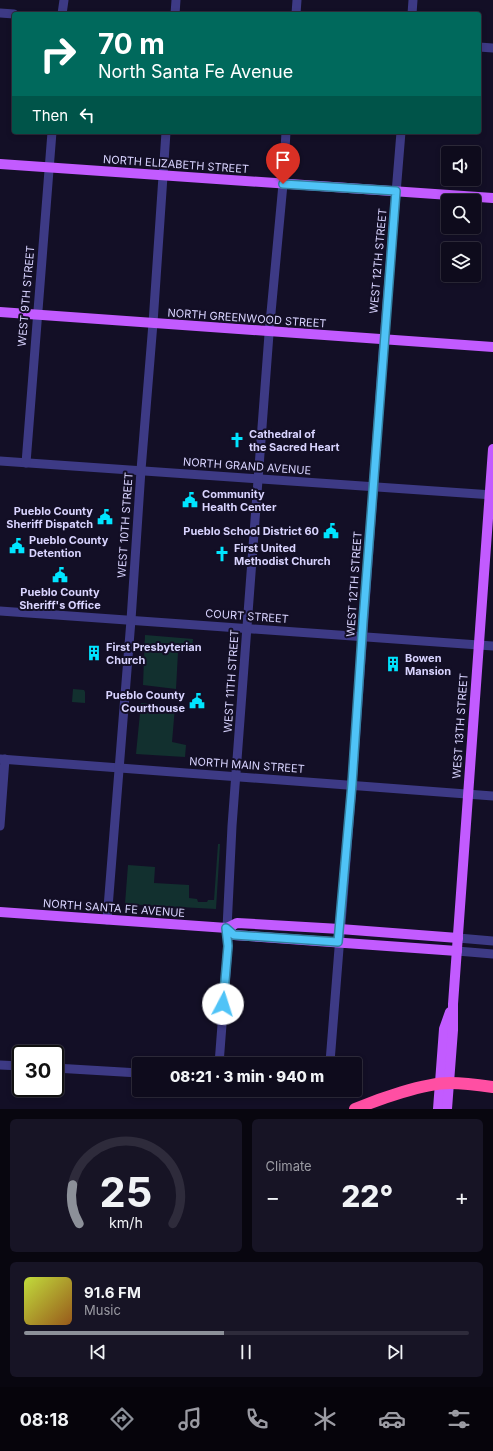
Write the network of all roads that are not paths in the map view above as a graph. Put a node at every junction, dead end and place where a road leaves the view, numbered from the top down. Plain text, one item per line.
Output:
1 (64, 0) edge
2 (176, 0) edge
3 (297, 0) edge
4 (413, 0) edge
5 (62, 12) edge
6 (174, 12) edge
7 (296, 12) edge
8 (412, 12) edge
9 (0, 13) edge
10 (12, 14) edge
11 (481, 47) edge
12 (493, 48) edge
13 (52, 134) edge
14 (166, 134) edge
15 (286, 134) edge
16 (402, 134) edge
17 (0, 164) edge
18 (48, 167) junction
19 (162, 174) junction
20 (283, 184) junction
21 (396, 191) junction
22 (493, 198) edge
23 (0, 312) edge
24 (36, 314) junction
25 (153, 323) junction
26 (269, 331) junction
27 (384, 340) junction
28 (493, 347) edge
29 (493, 450) edge
30 (0, 461) edge
31 (26, 463) junction
32 (141, 470) junction
33 (258, 478) junction
34 (373, 488) junction
35 (491, 495) edge
36 (0, 610) edge
37 (132, 620) junction
38 (247, 628) junction
39 (362, 636) junction
40 (478, 645) junction
41 (493, 646) edge
42 (3, 759) edge
43 (120, 768) junction
44 (236, 776) junction
45 (352, 784) junction
46 (467, 793) junction
47 (493, 796) edge
48 (0, 826) edge
49 (0, 912) edge
50 (107, 920) junction
51 (226, 928) junction
52 (340, 929) junction
53 (458, 938) junction
54 (493, 941) edge
55 (338, 942) junction
56 (457, 951) junction
57 (493, 954) edge
58 (220, 1057) edge
59 (330, 1057) edge
60 (0, 1065) edge
61 (12, 1066) edge
62 (64, 1069) edge
63 (132, 1073) edge
64 (444, 1083) junction
65 (493, 1087) edge
66 (355, 1109) edge
67 (438, 1109) edge
68 (447, 1109) edge

1 - 5 street
2 - 6 street
3 - 7 street
4 - 8 street
9 - 10 street
11 - 12 street
13 - 18 street, WEST 9TH STREET
14 - 19 street, WEST 10TH STREET
15 - 20 street, WEST 11TH STREET
16 - 21 street, WEST 12TH STREET
17 - 18 main road, NORTH ELIZABETH STREET
18 - 19 main road, NORTH ELIZABETH STREET
18 - 24 street, WEST 9TH STREET
19 - 20 main road, NORTH ELIZABETH STREET
19 - 25 street, WEST 10TH STREET
20 - 21 main road, NORTH ELIZABETH STREET
20 - 26 street, WEST 11TH STREET
21 - 22 main road, NORTH ELIZABETH STREET
21 - 27 street, WEST 12TH STREET
23 - 24 main road, NORTH GREENWOOD STREET
24 - 25 main road, NORTH GREENWOOD STREET
24 - 31 street, WEST 9TH STREET
25 - 26 main road, NORTH GREENWOOD STREET
25 - 32 street, WEST 10TH STREET
26 - 27 main road, NORTH GREENWOOD STREET
26 - 33 street, WEST 11TH STREET
27 - 28 main road, NORTH GREENWOOD STREET
27 - 34 street, WEST 12TH STREET
29 - 35 main road, WEST 13TH STREET
30 - 31 street, NORTH GRAND AVENUE
31 - 32 street, NORTH GRAND AVENUE
32 - 33 street, NORTH GRAND AVENUE
32 - 37 street, WEST 10TH STREET
33 - 34 street, NORTH GRAND AVENUE
33 - 38 street, WEST 11TH STREET
34 - 35 street, NORTH GRAND AVENUE
34 - 39 street, WEST 12TH STREET
35 - 40 main road, WEST 13TH STREET
36 - 37 street, COURT STREET
37 - 38 street, COURT STREET
37 - 43 street, WEST 10TH STREET
38 - 39 street, COURT STREET
38 - 44 street, WEST 11TH STREET
39 - 40 street, COURT STREET
39 - 45 street, WEST 12TH STREET
40 - 41 street, COURT STREET
40 - 46 main road, WEST 13TH STREET
42 - 43 street, NORTH MAIN STREET
42 - 48 street
43 - 44 street, NORTH MAIN STREET
43 - 50 street, WEST 10TH STREET
44 - 45 street, NORTH MAIN STREET
44 - 51 street, WEST 11TH STREET
45 - 46 street, NORTH MAIN STREET
45 - 52 street, WEST 12TH STREET
46 - 47 street, NORTH MAIN STREET
46 - 53 main road, WEST 13TH STREET
49 - 50 main road, NORTH SANTA FE AVENUE
50 - 51 main road, NORTH SANTA FE AVENUE
51 - 52 main road, NORTH SANTA FE AVENUE
51 - 55 main road, NORTH SANTA FE AVENUE
51 - 58 street, WEST 11TH STREET
52 - 53 main road, NORTH SANTA FE AVENUE
52 - 55 street, WEST 12TH STREET
53 - 54 street, NORTH SANTA FE AVENUE
53 - 56 main road, WEST 13TH STREET
55 - 56 main road, NORTH SANTA FE AVENUE
55 - 59 street, WEST 12TH STREET
56 - 57 street, NORTH SANTA FE AVENUE
56 - 64 main road, WEST 13TH STREET
60 - 61 street
62 - 63 street
64 - 65 highway
64 - 66 highway
64 - 67 main road, WEST 13TH STREET
64 - 68 main road, WEST 13TH STREET

